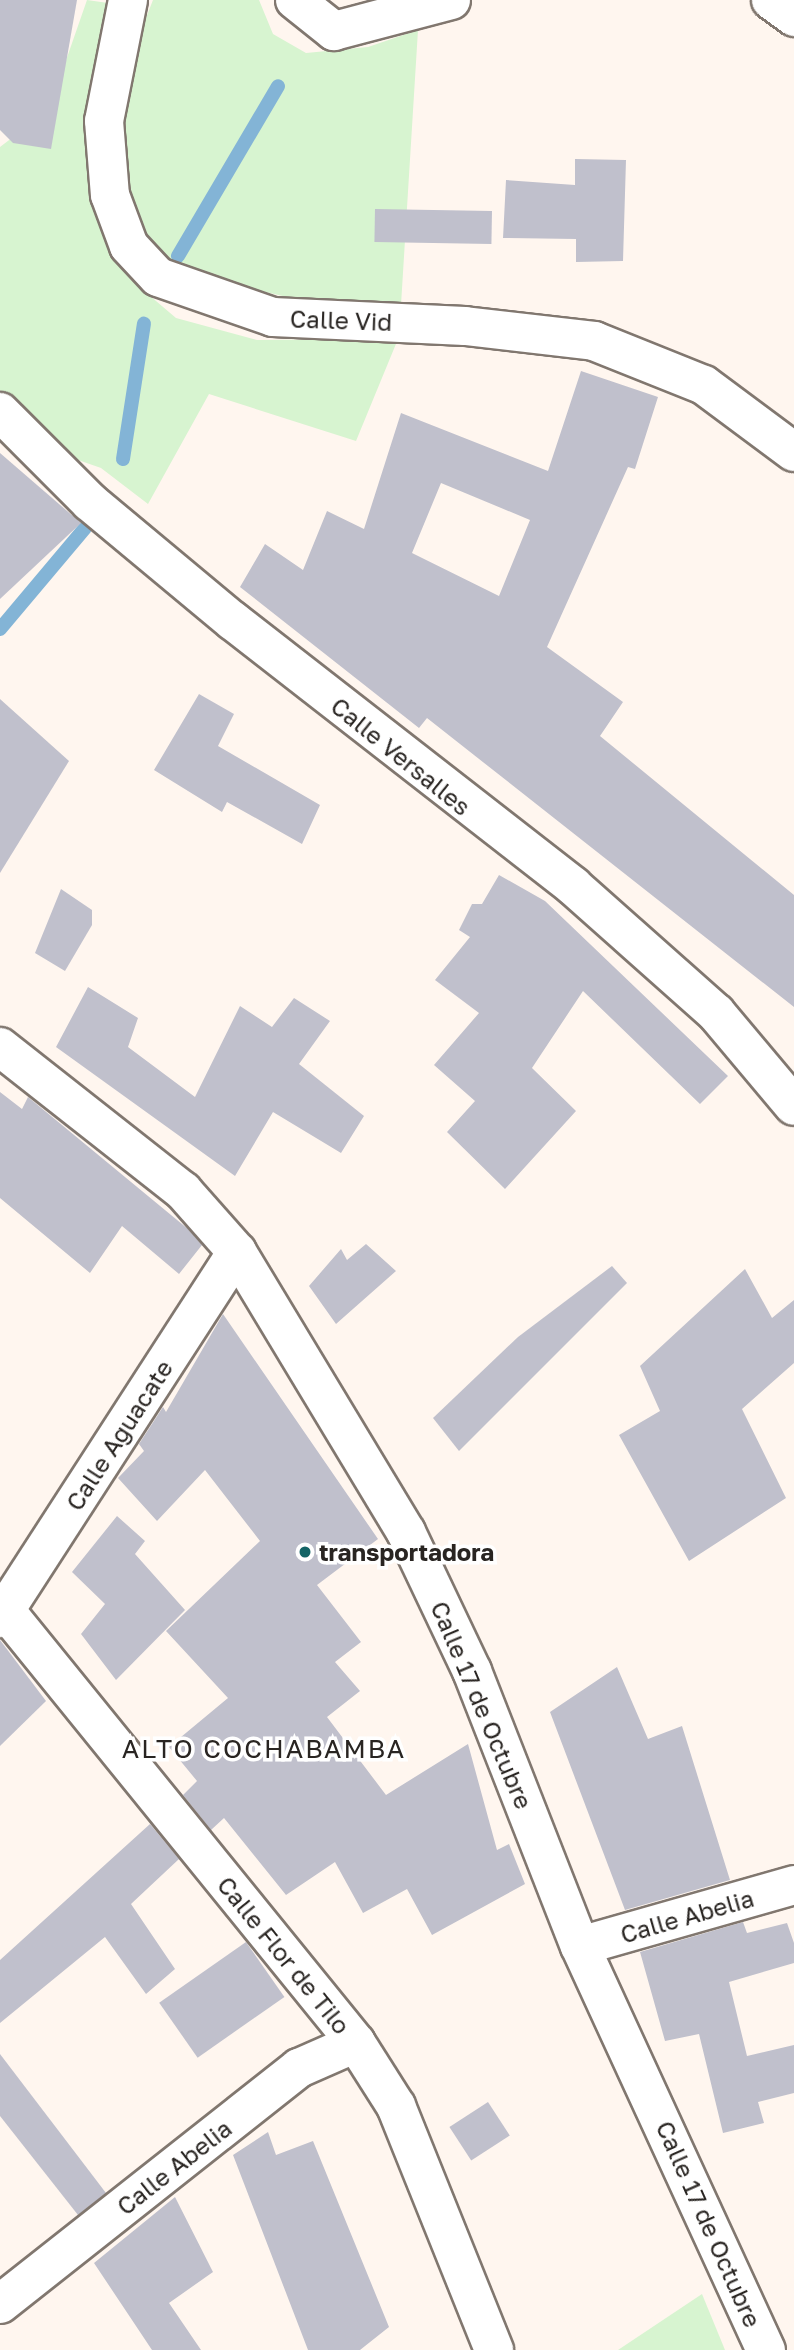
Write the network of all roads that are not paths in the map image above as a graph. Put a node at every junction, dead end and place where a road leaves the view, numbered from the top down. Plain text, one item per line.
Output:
1 (128, 0) edge
2 (295, 0) edge
3 (452, 0) edge
4 (771, 0) edge
5 (794, 17) edge
6 (0, 412) edge
7 (794, 452) edge
8 (0, 1047) edge
9 (794, 1106) edge
10 (237, 1252) junction
11 (2, 1611) edge
12 (794, 1885) edge
13 (580, 1947) junction
14 (356, 2043) junction
15 (0, 2304) edge
16 (494, 2350) edge
17 (766, 2350) edge

1 - 7 street, Calle Vid
2 - 3 street
4 - 5 street
6 - 9 street, Calle Versalles
8 - 10 street, Calle 17 de Octubre
10 - 11 street, Calle Aguacate
10 - 13 street, Calle 17 de Octubre
11 - 14 street, Calle Flor de Tilo
12 - 13 street, Calle Abelia
13 - 17 street, Calle 17 de Octubre
14 - 15 street, Calle Abelia
14 - 16 street, Calle Flor de Tilo

